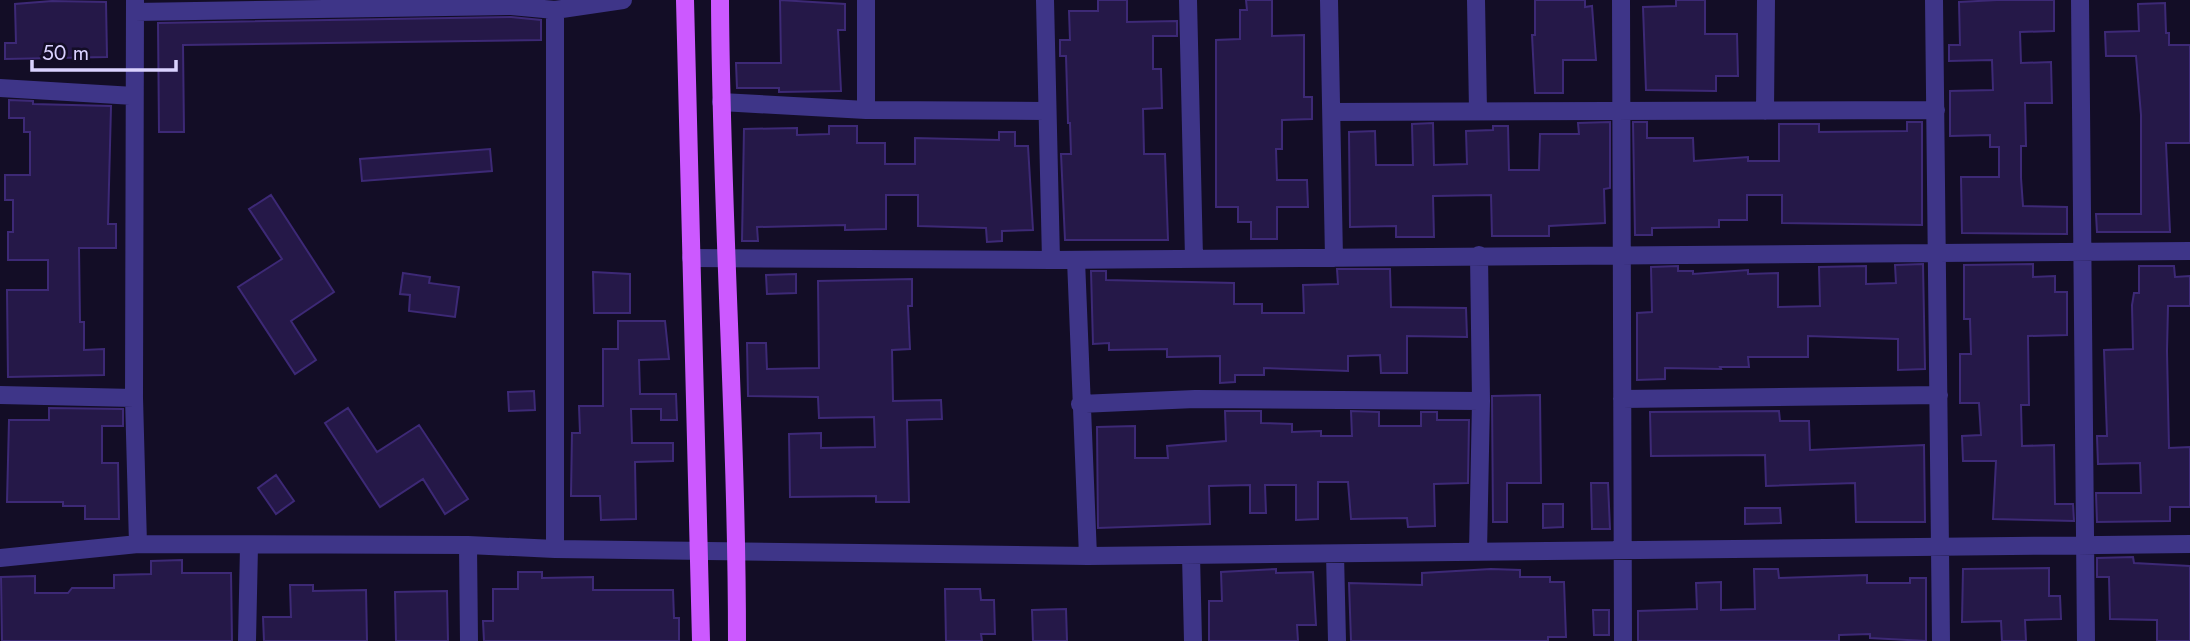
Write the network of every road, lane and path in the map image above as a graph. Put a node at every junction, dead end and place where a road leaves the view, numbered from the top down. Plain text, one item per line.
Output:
1 (623, 0) edge
2 (685, 0) edge
3 (720, 0) edge
4 (866, 0) edge
5 (1045, 0) edge
6 (1188, 0) edge
7 (1329, 0) edge
8 (1476, 0) edge
9 (1621, 0) edge
10 (1766, 0) edge
11 (1934, 0) edge
12 (2080, 0) edge
13 (511, 3) edge
14 (285, 4) edge
15 (135, 6) edge
16 (555, 10) junction
17 (0, 88) edge
18 (134, 96) junction
19 (721, 102) junction
20 (866, 110) junction
21 (1478, 110) junction
22 (1621, 110) junction
23 (1936, 110) junction
24 (1046, 111) junction
25 (1765, 111) junction
26 (1332, 112) junction
27 (2080, 250) junction
28 (2190, 251) edge
29 (1936, 254) junction
30 (1479, 255) junction
31 (1620, 257) junction
32 (691, 258) junction
33 (728, 258) junction
34 (1194, 258) junction
35 (1334, 258) junction
36 (1051, 260) junction
37 (1076, 260) junction
38 (0, 395) edge
39 (1939, 395) junction
40 (134, 398) junction
41 (1622, 399) junction
42 (1481, 401) junction
43 (1080, 404) junction
44 (138, 544) junction
45 (2084, 544) junction
46 (2190, 544) edge
47 (468, 545) junction
48 (249, 546) junction
49 (1941, 547) junction
50 (555, 549) junction
51 (737, 550) junction
52 (1622, 550) junction
53 (701, 551) junction
54 (1478, 552) junction
55 (1335, 554) junction
56 (1191, 555) junction
57 (1088, 556) junction
58 (0, 558) edge
59 (247, 641) edge
60 (469, 641) edge
61 (701, 641) edge
62 (737, 641) edge
63 (1193, 641) edge
64 (1337, 641) edge
65 (1623, 641) edge
66 (1941, 641) edge
67 (2086, 641) edge

1 - 16 street
2 - 32 main road
3 - 19 main road
4 - 20 street
5 - 24 street
6 - 34 street
7 - 26 street
8 - 21 street
9 - 22 street
10 - 25 street
11 - 23 street
12 - 27 street
13 - 14 street
13 - 16 street
14 - 15 street
15 - 18 street
16 - 50 street
17 - 18 street
18 - 40 street
19 - 20 street
19 - 33 main road
20 - 24 street
21 - 22 street
21 - 26 street
22 - 25 street
22 - 31 street
23 - 25 street
23 - 29 street
24 - 36 street
26 - 35 street
27 - 28 street
27 - 29 street
27 - 45 street
29 - 31 street
29 - 39 street
30 - 31 street
30 - 35 street
30 - 42 street
31 - 41 street
32 - 33 street
32 - 53 main road
33 - 36 street
33 - 51 main road
34 - 35 street
34 - 37 street
36 - 37 street
37 - 43 street
38 - 40 street
39 - 41 street
39 - 49 street
40 - 44 street
41 - 52 street
42 - 43 street
42 - 54 street
43 - 57 street
44 - 48 street
44 - 58 street
45 - 46 street
45 - 49 street
45 - 67 street
47 - 48 street
47 - 50 street
47 - 60 street
48 - 59 street
49 - 52 street
49 - 66 street
50 - 53 street
51 - 53 street
51 - 57 street
51 - 62 main road
52 - 54 street
52 - 65 street
53 - 61 main road
54 - 55 street
55 - 56 street
55 - 64 street
56 - 57 street
56 - 63 street

